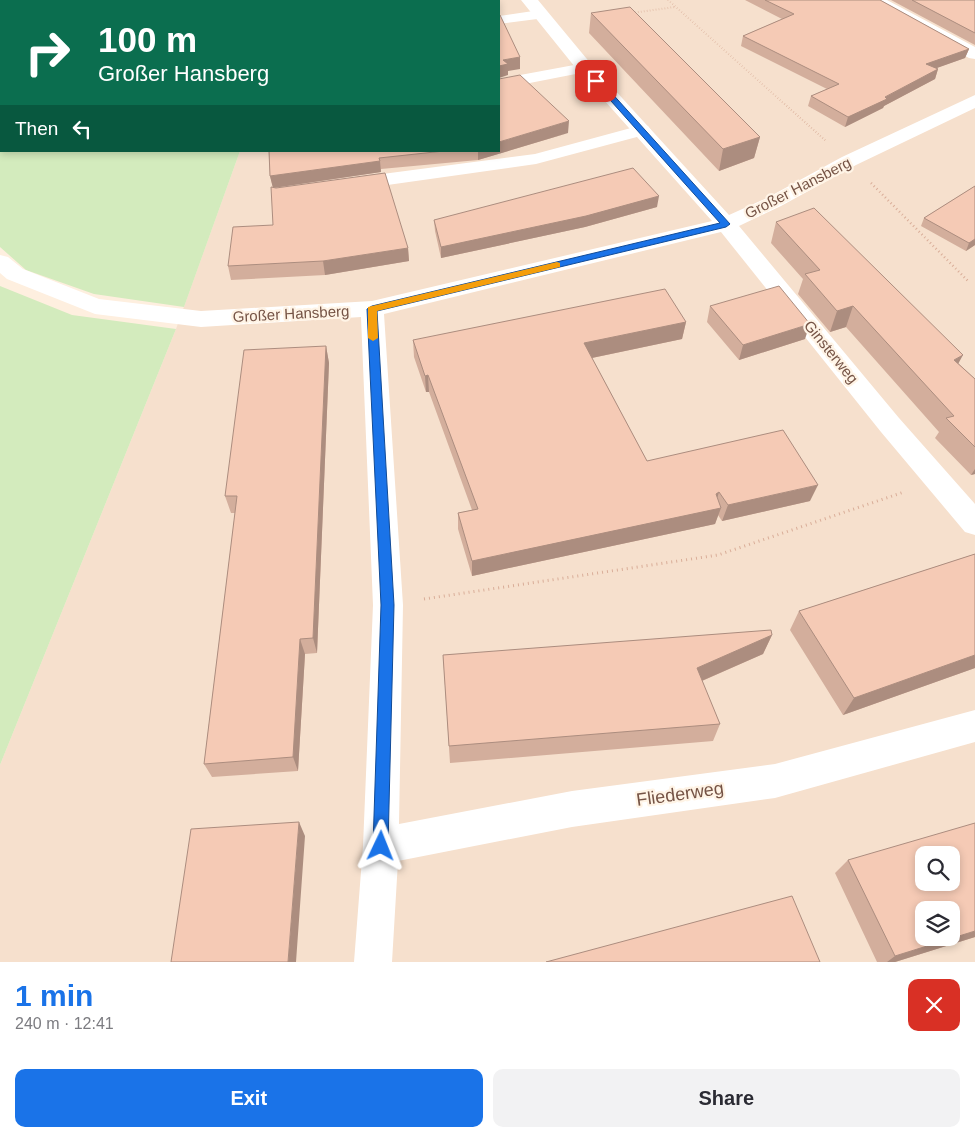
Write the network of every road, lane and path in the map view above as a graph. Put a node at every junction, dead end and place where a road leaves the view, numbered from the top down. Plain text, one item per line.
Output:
1 (668, 0) edge
2 (875, 0) edge
3 (535, 7) edge
4 (676, 7) junction
5 (627, 14) edge
6 (500, 20) edge
7 (975, 54) edge
8 (585, 68) junction
9 (500, 84) edge
10 (975, 101) edge
11 (642, 130) junction
12 (849, 161) junction
13 (335, 186) edge
14 (726, 224) junction
15 (0, 262) edge
16 (970, 282) dead end
17 (372, 309) junction
18 (938, 480) junction
19 (975, 524) edge
20 (388, 605) junction
21 (975, 726) edge
22 (381, 846) junction
23 (373, 962) edge

1 - 4 path
2 - 7 street
3 - 6 lane
3 - 8 street, Ginsterweg
4 - 5 path
4 - 12 path
8 - 9 lane
8 - 11 street, Ginsterweg
10 - 12 street, Großer Hansberg
11 - 13 lane
11 - 14 street, Ginsterweg
12 - 14 street, Großer Hansberg
12 - 16 path
14 - 17 street, Großer Hansberg
14 - 18 street, Ginsterweg
15 - 17 street, Großer Hansberg
17 - 20 street
18 - 19 street, Ginsterweg
18 - 20 path
20 - 22 street
21 - 22 street, Fliederweg
22 - 23 street

